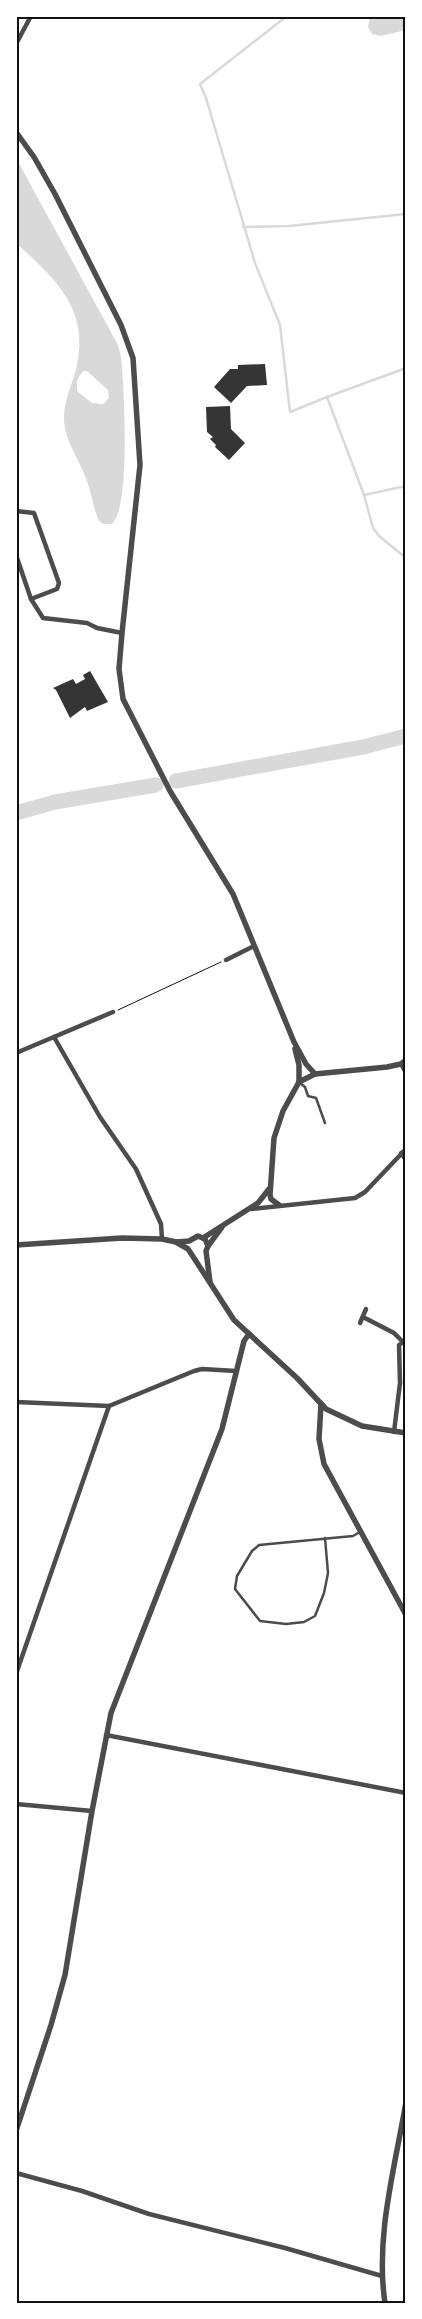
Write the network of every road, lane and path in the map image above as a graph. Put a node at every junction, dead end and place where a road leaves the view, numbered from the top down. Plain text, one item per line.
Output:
1 (31, 16) edge
2 (16, 44) edge
3 (16, 132) edge
4 (16, 511) edge
5 (16, 555) edge
6 (31, 599) junction
7 (122, 633) junction
8 (254, 946) junction
9 (226, 960) joint
10 (113, 1012) joint
11 (54, 1037) junction
12 (294, 1042) junction
13 (16, 1053) edge
14 (403, 1062) edge
15 (406, 1073) edge
16 (315, 1074) junction
17 (298, 1082) junction
18 (325, 1123) dead end
19 (406, 1148) edge
20 (401, 1153) junction
21 (406, 1160) edge
22 (271, 1188) junction
23 (279, 1205) junction
24 (249, 1209) junction
25 (223, 1226) junction
26 (203, 1238) junction
27 (162, 1240) junction
28 (189, 1241) junction
29 (176, 1242) junction
30 (16, 1245) edge
31 (207, 1248) junction
32 (190, 1252) junction
33 (210, 1282) junction
34 (366, 1309) dead end
35 (363, 1317) junction
36 (360, 1323) dead end
37 (249, 1334) junction
38 (404, 1341) edge
39 (236, 1371) junction
40 (16, 1402) edge
41 (321, 1404) junction
42 (109, 1406) junction
43 (394, 1432) junction
44 (406, 1433) edge
45 (360, 1532) junction
46 (325, 1538) junction
47 (406, 1614) edge
48 (16, 1674) edge
49 (106, 1735) junction
50 (406, 1793) edge
51 (16, 1804) edge
52 (92, 1811) junction
53 (406, 2102) edge
54 (16, 2131) edge
55 (16, 2173) edge
56 (382, 2276) junction
57 (384, 2303) edge

1 - 2 street
3 - 7 street
4 - 6 street
5 - 6 street
6 - 7 street
7 - 8 street
8 - 9 street
8 - 12 street
9 - 10 path
10 - 11 street
11 - 13 street
11 - 27 street
12 - 16 street
12 - 17 street
14 - 15 street
14 - 16 street
16 - 17 street
17 - 18 lane
17 - 22 street
19 - 20 street
20 - 21 street
20 - 23 street
22 - 23 street
22 - 24 street
23 - 24 street
24 - 25 street
25 - 26 street
25 - 31 street
26 - 28 street
26 - 31 street
27 - 29 street
27 - 30 street
28 - 29 street
28 - 32 street
29 - 32 street
31 - 32 street
31 - 33 street
32 - 33 street
33 - 37 street
34 - 35 street
35 - 36 street
35 - 38 street
37 - 39 street
37 - 41 street
38 - 43 street
39 - 42 street
39 - 49 street
40 - 42 street
41 - 43 street
41 - 45 street
42 - 48 street
43 - 44 street
45 - 46 lane
45 - 47 street
46 - 46 lane
49 - 50 street
49 - 52 street
51 - 52 street
52 - 54 street
53 - 56 street
55 - 56 street
56 - 57 street

